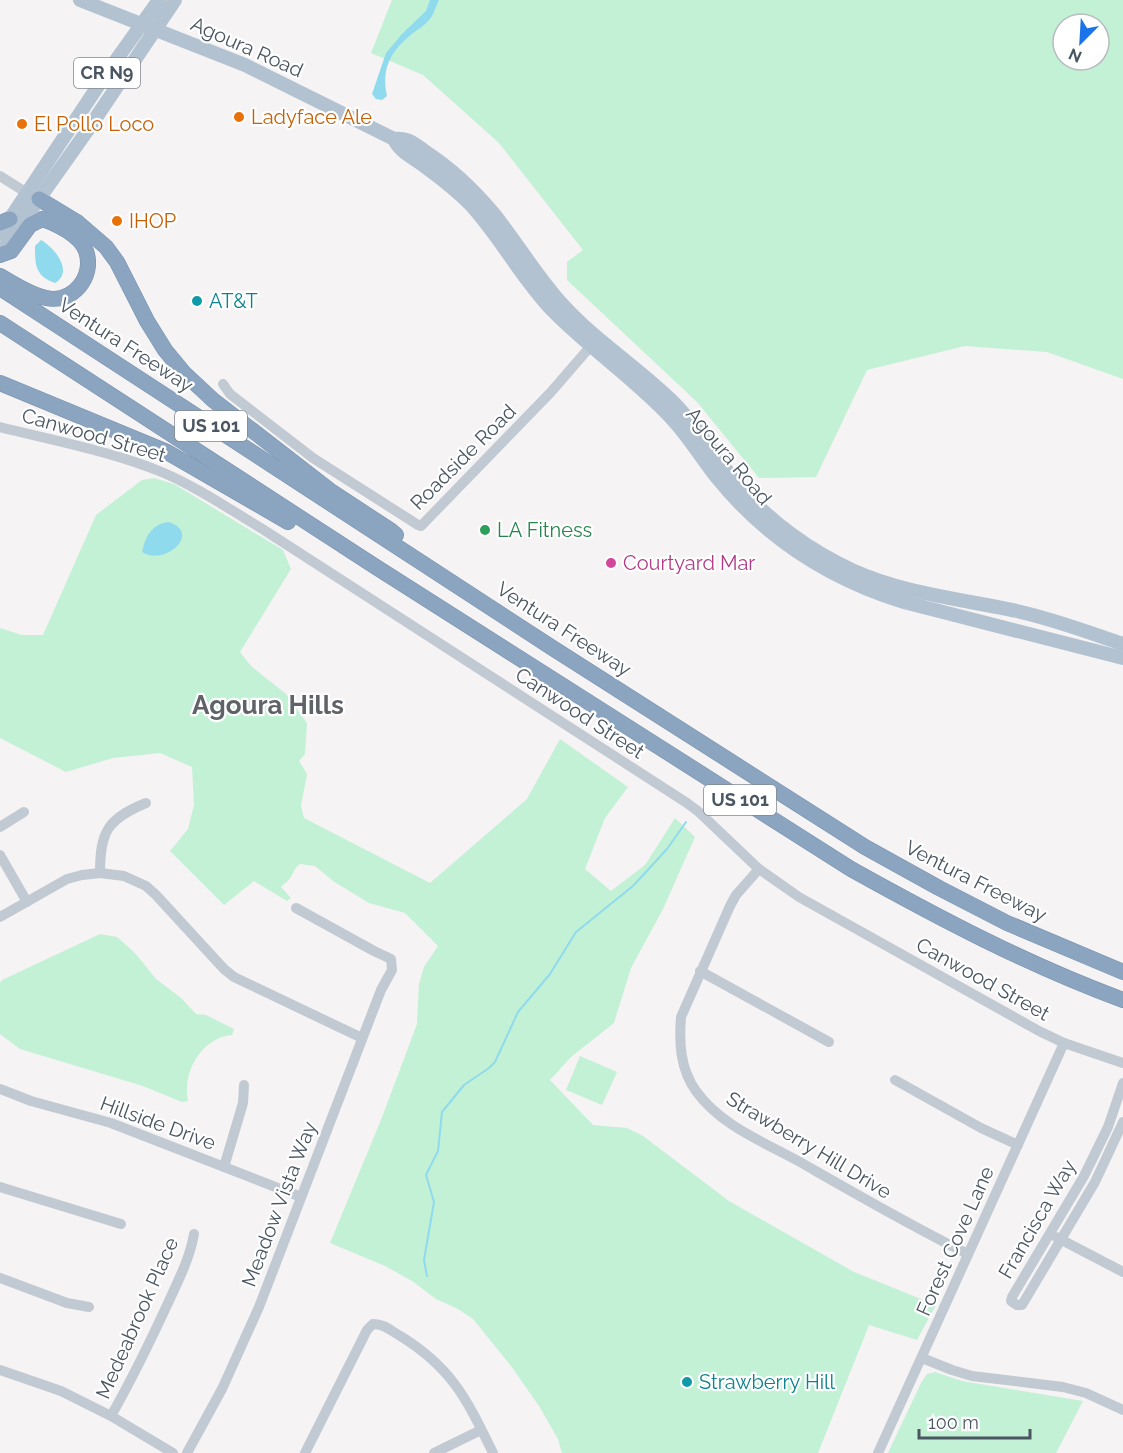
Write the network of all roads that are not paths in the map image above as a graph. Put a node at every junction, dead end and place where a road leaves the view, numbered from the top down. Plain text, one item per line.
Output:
1 (80, 0) edge
2 (159, 0) edge
3 (175, 0) edge
4 (148, 27) junction
5 (0, 176) edge
6 (33, 196) junction
7 (5, 221) edge
8 (0, 234) edge
9 (0, 254) edge
10 (0, 276) edge
11 (0, 288) edge
12 (0, 323) edge
13 (0, 336) edge
14 (594, 342) junction
15 (48, 354) junction
16 (0, 383) edge
17 (223, 384) dead end
18 (0, 426) edge
19 (423, 563) junction
20 (376, 567) junction
21 (944, 605) junction
22 (1123, 644) edge
23 (1123, 658) edge
24 (146, 803) dead end
25 (24, 812) dead end
26 (0, 827) edge
27 (0, 855) edge
28 (759, 869) junction
29 (100, 873) junction
30 (27, 902) junction
31 (296, 908) dead end
32 (0, 917) edge
33 (700, 971) junction
34 (1123, 972) edge
35 (1123, 999) edge
36 (362, 1038) junction
37 (829, 1042) dead end
38 (1064, 1043) junction
39 (1123, 1063) edge
40 (895, 1080) dead end
41 (1123, 1083) edge
42 (244, 1084) dead end
43 (0, 1089) edge
44 (1108, 1127) junction
45 (1121, 1127) edge
46 (1018, 1145) junction
47 (224, 1167) junction
48 (1084, 1176) junction
49 (1095, 1182) junction
50 (0, 1187) edge
51 (301, 1197) junction
52 (121, 1224) dead end
53 (194, 1233) dead end
54 (1050, 1234) junction
55 (1061, 1240) junction
56 (968, 1254) junction
57 (1123, 1272) edge
58 (0, 1278) edge
59 (89, 1307) dead end
60 (922, 1358) junction
61 (0, 1370) edge
62 (1123, 1410) edge
63 (111, 1416) junction
64 (481, 1430) junction
65 (173, 1453) edge
66 (187, 1453) edge
67 (304, 1453) edge
68 (434, 1453) edge
69 (493, 1453) edge
70 (878, 1453) edge

1 - 4 main road, Agoura Road
2 - 4 main road, CR N9
3 - 4 main road, CR N9
4 - 6 main road, CR N9
4 - 14 main road, Agoura Road
5 - 6 street
6 - 7 main road, CR N9
6 - 9 main road, CR N9
6 - 19 highway
7 - 8 main road, CR N9
9 - 10 highway
11 - 19 highway, Ventura Freeway / US 101
12 - 15 highway, US 101
13 - 15 highway
14 - 17 street, Roadside Road
14 - 21 main road, Agoura Road
15 - 20 highway, US 101
16 - 20 highway
18 - 28 street, Canwood Street
19 - 34 highway, Ventura Freeway / US 101
20 - 35 highway, US 101
21 - 22 main road, Agoura Road
21 - 23 main road, Agoura Road
24 - 29 street
25 - 26 street
27 - 30 street
28 - 33 street, Strawberry Hill Drive
28 - 38 street, Canwood Street
29 - 30 street
29 - 36 street
30 - 32 street
31 - 36 street, Meadow Vista Way
33 - 37 street
33 - 56 street, Strawberry Hill Drive
36 - 51 street, Meadow Vista Way
38 - 39 street, Canwood Street
38 - 46 street, Forest Cove Lane
40 - 46 street
41 - 44 street, Francisca Way
42 - 47 street
43 - 47 street, Hillside Drive
44 - 45 street
44 - 48 street, Francisca Way
45 - 49 street, Francisca Way
46 - 56 street, Forest Cove Lane
47 - 51 street, Hillside Drive
48 - 49 street
48 - 54 street, Francisca Way
49 - 55 street, Francisca Way
50 - 52 street
51 - 66 street, Meadow Vista Way
53 - 63 street, Medeabrook Place
54 - 55 street
54 - 55 street, Francisca Way
55 - 57 street
56 - 60 street, Forest Cove Lane
58 - 59 street
60 - 62 street
60 - 70 street, Forest Cove Lane
61 - 63 street
63 - 65 street
64 - 67 street
64 - 68 street
64 - 69 street

